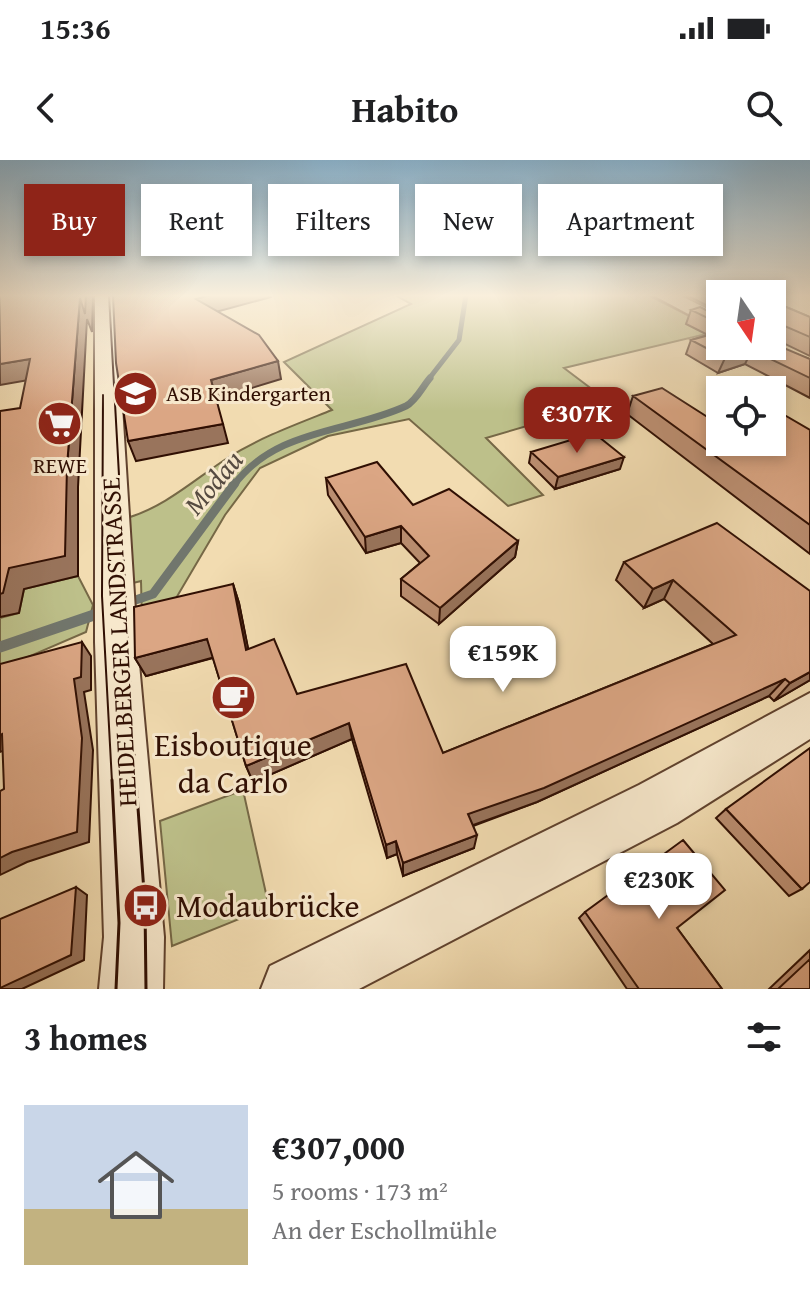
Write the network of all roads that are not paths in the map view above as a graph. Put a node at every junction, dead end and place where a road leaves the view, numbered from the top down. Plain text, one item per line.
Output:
1 (106, 334) edge
2 (810, 714) edge
3 (131, 989) edge
4 (293, 989) edge

1 - 3 street, HEIDELBERGER LANDSTRASSE
2 - 4 street

